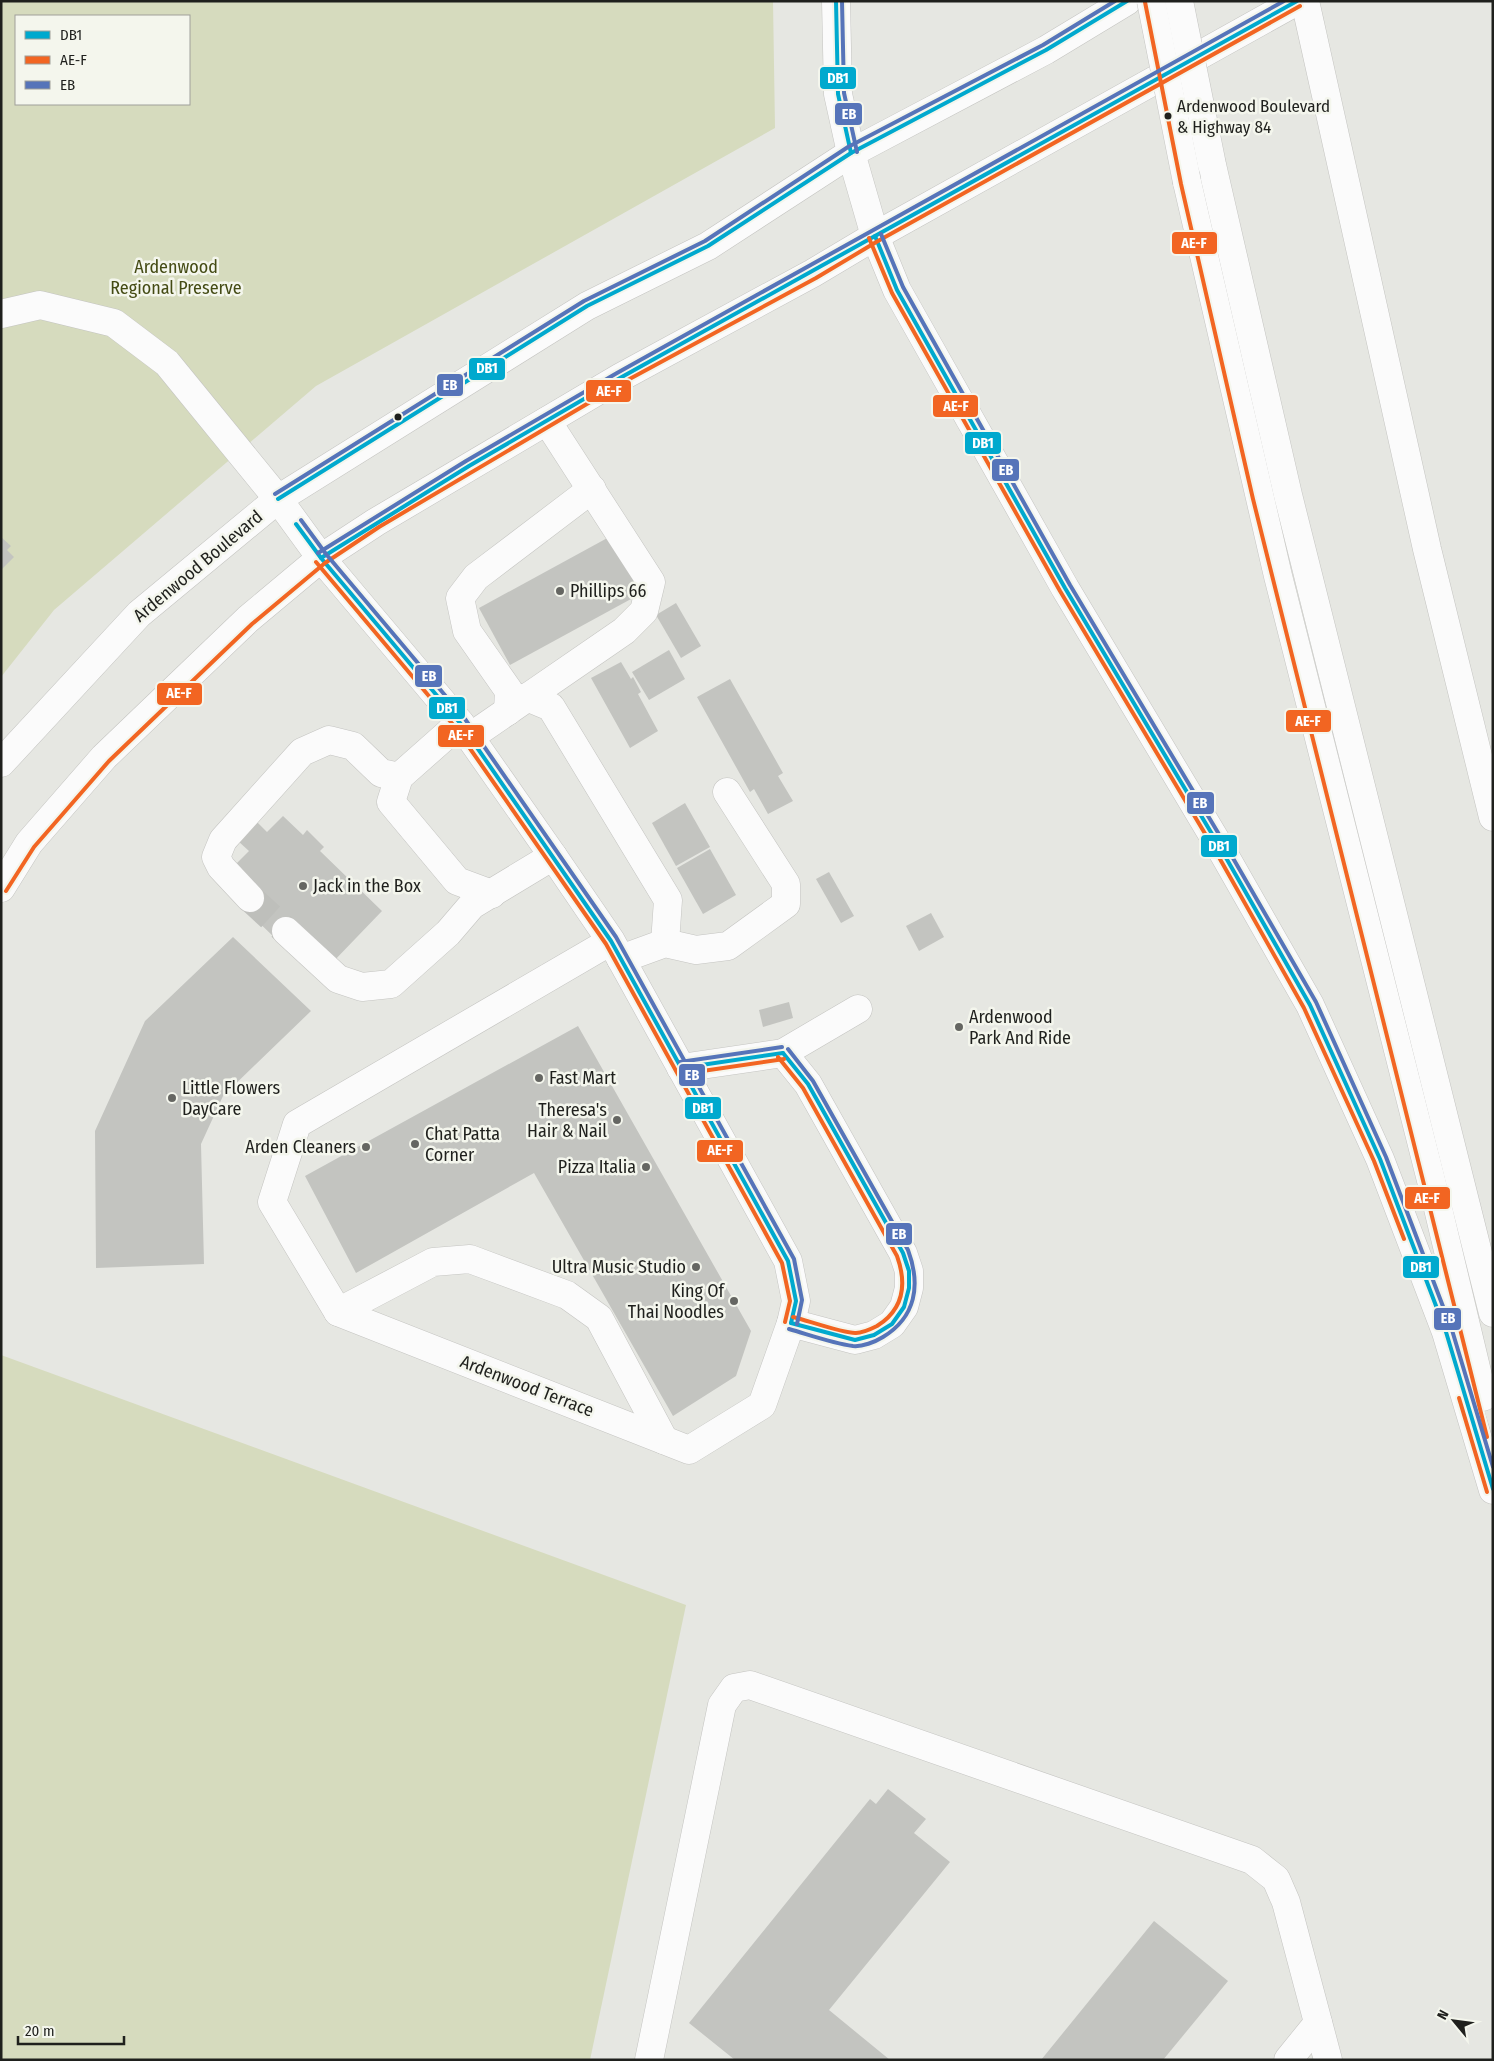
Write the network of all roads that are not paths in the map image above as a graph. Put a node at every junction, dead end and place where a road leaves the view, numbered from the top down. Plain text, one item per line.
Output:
1 (836, 1) edge
2 (1127, 1) edge
3 (1151, 1) edge
4 (1180, 1) edge
5 (1297, 1) edge
6 (1305, 1) edge
7 (851, 153) junction
8 (875, 236) junction
9 (1, 314) edge
10 (547, 421) junction
11 (592, 490) junction
12 (278, 500) junction
13 (321, 558) junction
14 (518, 704) junction
15 (465, 730) junction
16 (1, 763) edge
17 (399, 777) junction
18 (727, 792) dead end
19 (1493, 816) edge
20 (553, 856) junction
21 (1, 888) edge
22 (492, 894) junction
23 (250, 898) tunnel mouth
24 (286, 931) tunnel mouth
25 (665, 943) junction
26 (616, 950) junction
27 (858, 1010) dead end
28 (783, 1053) junction
29 (681, 1068) junction
30 (338, 1312) junction
31 (1493, 1313) edge
32 (791, 1323) junction
33 (1493, 1436) edge
34 (664, 1440) junction
35 (1493, 1490) edge
36 (1318, 2023) junction
37 (649, 2060) edge
38 (1288, 2060) edge
39 (1328, 2060) edge

1 - 7 main road
2 - 7 main road, Ardenwood Boulevard
3 - 33 main road, bridge
4 - 31 main road, bridge
5 - 8 main road
6 - 19 main road
7 - 8 main road
7 - 12 main road, Ardenwood Boulevard
8 - 10 main road
8 - 35 main road
9 - 12 main road, Ardenwood Terrace
10 - 11 main road
10 - 13 main road
11 - 14 main road
11 - 14 main road
12 - 13 main road, Ardenwood Terrace
12 - 16 main road, Ardenwood Boulevard
13 - 15 main road, Ardenwood Terrace
13 - 21 main road
14 - 15 main road
14 - 25 main road
15 - 17 main road
15 - 20 main road, Ardenwood Terrace
17 - 22 main road
17 - 23 main road
18 - 25 main road
20 - 22 main road
20 - 26 main road, Ardenwood Terrace
22 - 24 main road
25 - 26 main road
26 - 29 main road, Ardenwood Terrace
26 - 30 main road
27 - 28 main road
28 - 29 main road
28 - 32 main road
29 - 32 main road, Ardenwood Terrace
30 - 34 main road, Ardenwood Terrace
30 - 34 main road
32 - 34 main road, Ardenwood Terrace
36 - 37 main road
36 - 38 main road
36 - 39 main road

